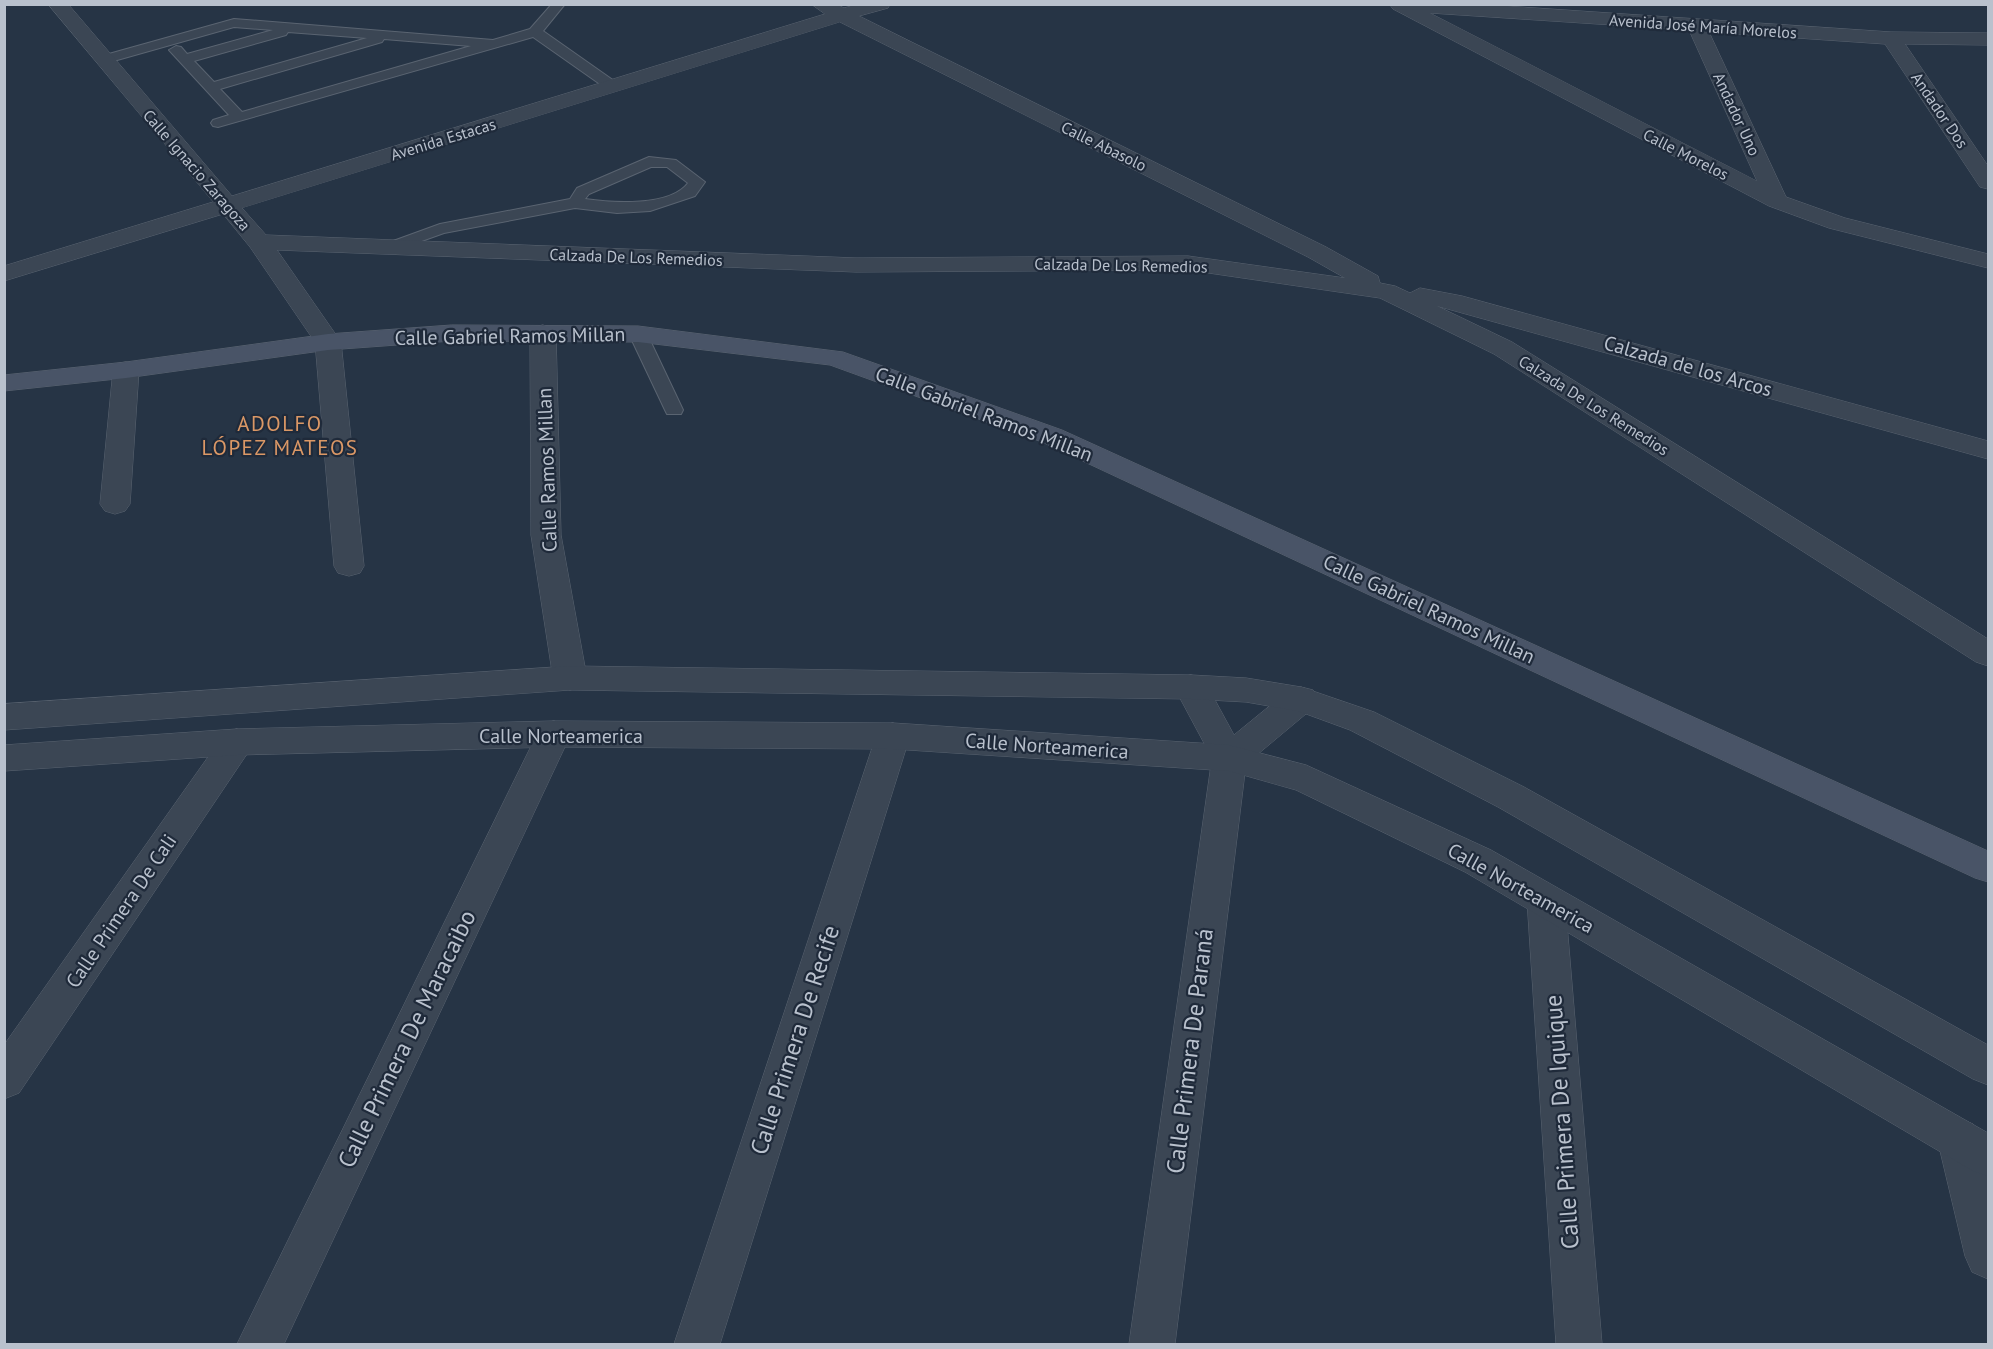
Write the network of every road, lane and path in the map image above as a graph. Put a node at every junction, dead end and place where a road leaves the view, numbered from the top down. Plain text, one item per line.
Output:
1 (57, 4) edge
2 (559, 4) edge
3 (820, 4) edge
4 (881, 4) edge
5 (1391, 5) edge
6 (841, 15) junction
7 (1697, 26) junction
8 (294, 28) junction
9 (535, 32) junction
10 (389, 35) junction
11 (1891, 38) junction
12 (1989, 39) edge
13 (168, 42) junction
14 (493, 44) junction
15 (184, 59) junction
16 (104, 60) junction
17 (612, 86) junction
18 (211, 87) junction
19 (239, 117) junction
20 (218, 123) dead end
21 (1989, 182) edge
22 (1777, 201) junction
23 (575, 203) junction
24 (227, 206) junction
25 (259, 242) junction
26 (391, 247) junction
27 (1989, 261) edge
28 (4, 274) edge
29 (1386, 291) junction
30 (543, 333) junction
31 (638, 334) junction
32 (328, 342) junction
33 (126, 370) junction
34 (4, 383) edge
35 (674, 410) dead end
36 (1989, 450) edge
37 (115, 504) dead end
38 (349, 566) dead end
39 (1989, 654) edge
40 (570, 678) junction
41 (1191, 687) junction
42 (1301, 699) junction
43 (4, 717) edge
44 (554, 734) junction
45 (893, 736) junction
46 (237, 742) junction
47 (4, 758) edge
48 (1228, 758) junction
49 (1989, 867) edge
50 (1546, 900) junction
51 (1989, 1066) edge
52 (4, 1080) edge
53 (1973, 1147) edge
54 (1989, 1256) edge
55 (260, 1344) edge
56 (697, 1344) edge
57 (1152, 1344) edge
58 (1579, 1344) edge

1 - 16 street, Calle Ignacio Zaragoza
2 - 9 lane
3 - 6 street, Calle Abasolo
4 - 6 street, Avenida Estacas
5 - 7 street, Avenida José María Morelos
5 - 22 street, Calle Morelos
6 - 17 street, Avenida Estacas
6 - 29 street, Calle Abasolo
7 - 11 street, Avenida José María Morelos
7 - 22 street, Andador Uno
8 - 10 lane
8 - 13 lane
8 - 15 lane
9 - 14 lane
9 - 17 lane
10 - 14 lane
10 - 18 lane
11 - 12 street, Avenida José María Morelos
11 - 21 street, Andador Dos
13 - 15 lane
13 - 16 lane
14 - 19 lane
15 - 18 lane
16 - 24 street, Calle Ignacio Zaragoza
17 - 24 street, Avenida Estacas
18 - 19 lane
19 - 20 lane
22 - 27 street, Calle Morelos
23 - 23 lane
23 - 26 lane
24 - 25 street, Calle Ignacio Zaragoza
24 - 28 street, Avenida Estacas
25 - 26 street, Calzada De Los Remedios
25 - 32 street, Calle Ignacio Zaragoza
26 - 29 street, Calzada De Los Remedios
29 - 36 street, Calzada de los Arcos
29 - 39 street, Calzada De Los Remedios
30 - 31 main road, Calle Gabriel Ramos Millan
30 - 32 main road, Calle Gabriel Ramos Millan
30 - 40 street, Calle Ramos Millan
31 - 35 lane
31 - 49 main road, Calle Gabriel Ramos Millan
32 - 33 main road, Calle Gabriel Ramos Millan
32 - 38 street
33 - 34 main road, Calle Gabriel Ramos Millan
33 - 37 street
40 - 41 street
40 - 43 street
41 - 42 street
41 - 48 street
42 - 48 street
42 - 51 street
44 - 45 street, Calle Norteamerica
44 - 46 street, Calle Norteamerica
44 - 55 street, Calle Primera De Maracaibo
45 - 48 street, Calle Norteamerica
45 - 56 street, Calle Primera De Recife
46 - 47 street, Calle Norteamerica
46 - 52 street, Calle Primera De Cali
48 - 50 street, Calle Norteamerica
48 - 57 street, Calle Primera De Paraná
50 - 53 street, Calle Norteamerica
50 - 58 street, Calle Primera De Iquique
53 - 54 street

